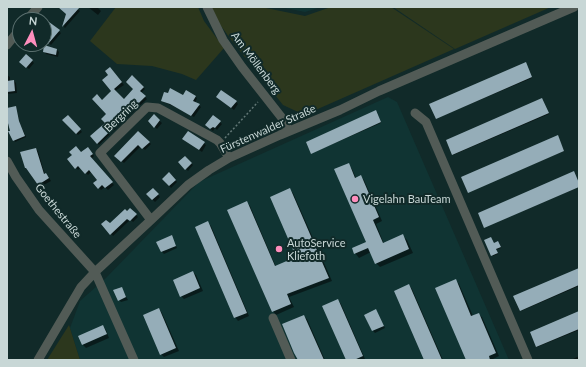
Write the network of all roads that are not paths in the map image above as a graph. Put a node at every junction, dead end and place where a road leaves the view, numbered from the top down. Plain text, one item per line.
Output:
1 (207, 7) edge
2 (574, 7) edge
3 (415, 113) dead end
4 (289, 131) junction
5 (229, 158) junction
6 (7, 161) edge
7 (151, 220) junction
8 (95, 272) junction
9 (273, 318) dead end
10 (38, 360) edge
11 (134, 360) edge
12 (291, 360) edge
13 (528, 360) edge

1 - 4 street, Am Möllenberg
2 - 4 street, Fürstenwalder Straße
3 - 13 street
4 - 5 street, Fürstenwalder Straße
5 - 7 street, Fürstenwalder Straße
5 - 7 street, Bergring
6 - 8 street, Goethestraße
7 - 8 street, Fürstenwalder Straße
8 - 10 street, Fürstenwalder Straße
8 - 11 street, Goethestraße
9 - 12 street

